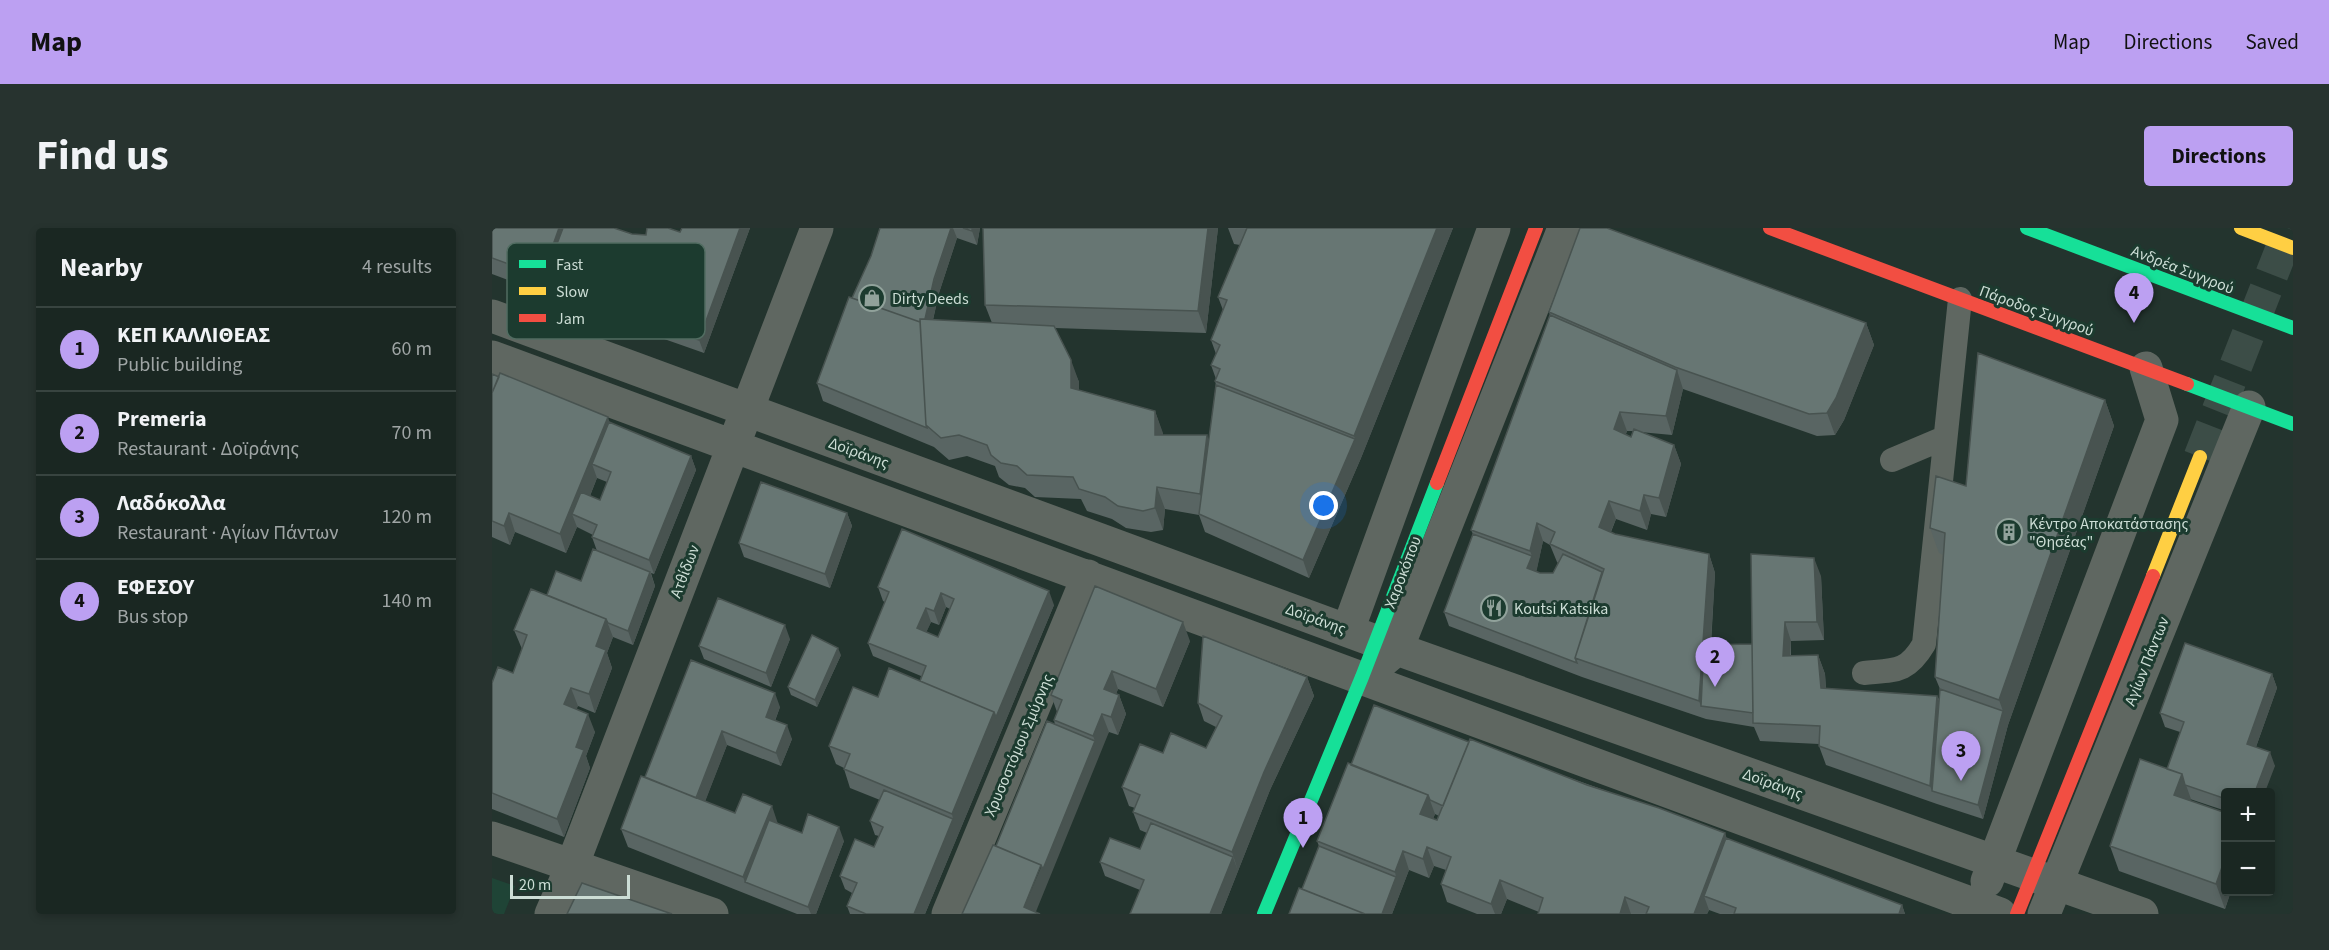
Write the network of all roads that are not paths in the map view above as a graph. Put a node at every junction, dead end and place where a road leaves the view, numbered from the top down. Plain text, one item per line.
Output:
1 (817, 228) edge
2 (1494, 228) edge
3 (1536, 228) edge
4 (1564, 228) edge
5 (1770, 228) edge
6 (2027, 228) edge
7 (2241, 228) edge
8 (2293, 248) edge
9 (1960, 299) junction
10 (492, 316) edge
11 (507, 322) edge
12 (2293, 328) edge
13 (554, 339) edge
14 (492, 357) edge
15 (2146, 368) junction
16 (2249, 407) junction
17 (746, 410) junction
18 (2293, 424) edge
19 (1944, 438) junction
20 (732, 446) junction
21 (2200, 457) tunnel mouth
22 (1892, 460) dead end
23 (1088, 576) junction
24 (1374, 640) junction
25 (1864, 673) dead end
26 (1362, 678) junction
27 (492, 838) edge
28 (1995, 862) junction
29 (572, 866) junction
30 (2045, 880) junction
31 (1989, 910) edge
32 (551, 914) edge
33 (712, 914) edge
34 (948, 914) edge
35 (1264, 914) edge
36 (2018, 914) edge
37 (2044, 914) edge
38 (2142, 914) edge

1 - 17 street, Ατθίδων
2 - 24 street, Χαροκόπου
3 - 24 main road, Χαροκόπου
4 - 24 street, Χαροκόπου
5 - 9 main road, Πάροδος Συγγρού
6 - 12 main road, Ανδρέα Συγγρού
7 - 8 main road
9 - 15 main road, Πάροδος Συγγρού
9 - 19 lane
10 - 11 street, Δοϊράνης
13 - 17 street, Δοϊράνης
14 - 20 street
15 - 16 main road, Πάροδος Συγγρού
15 - 28 street
16 - 18 main road, Πάροδος Συγγρού
16 - 30 street, Αγίων Πάντων
17 - 20 street, Ατθίδων
17 - 24 street, Δοϊράνης
19 - 22 lane
19 - 25 lane
20 - 23 street
20 - 29 street, Ατθίδων
21 - 30 main road, Αγίων Πάντων
23 - 26 street
23 - 34 street, Χρυσοστόμου Σμύρνης
24 - 26 street
24 - 26 street
24 - 28 street, Δοϊράνης
26 - 31 street
26 - 35 main road
27 - 29 street
28 - 30 street, Δοϊράνης
28 - 31 street
29 - 32 street, Ατθίδων
29 - 33 street
30 - 36 main road, Αγίων Πάντων
30 - 37 street, Αγίων Πάντων
30 - 38 street, Δοϊράνης

